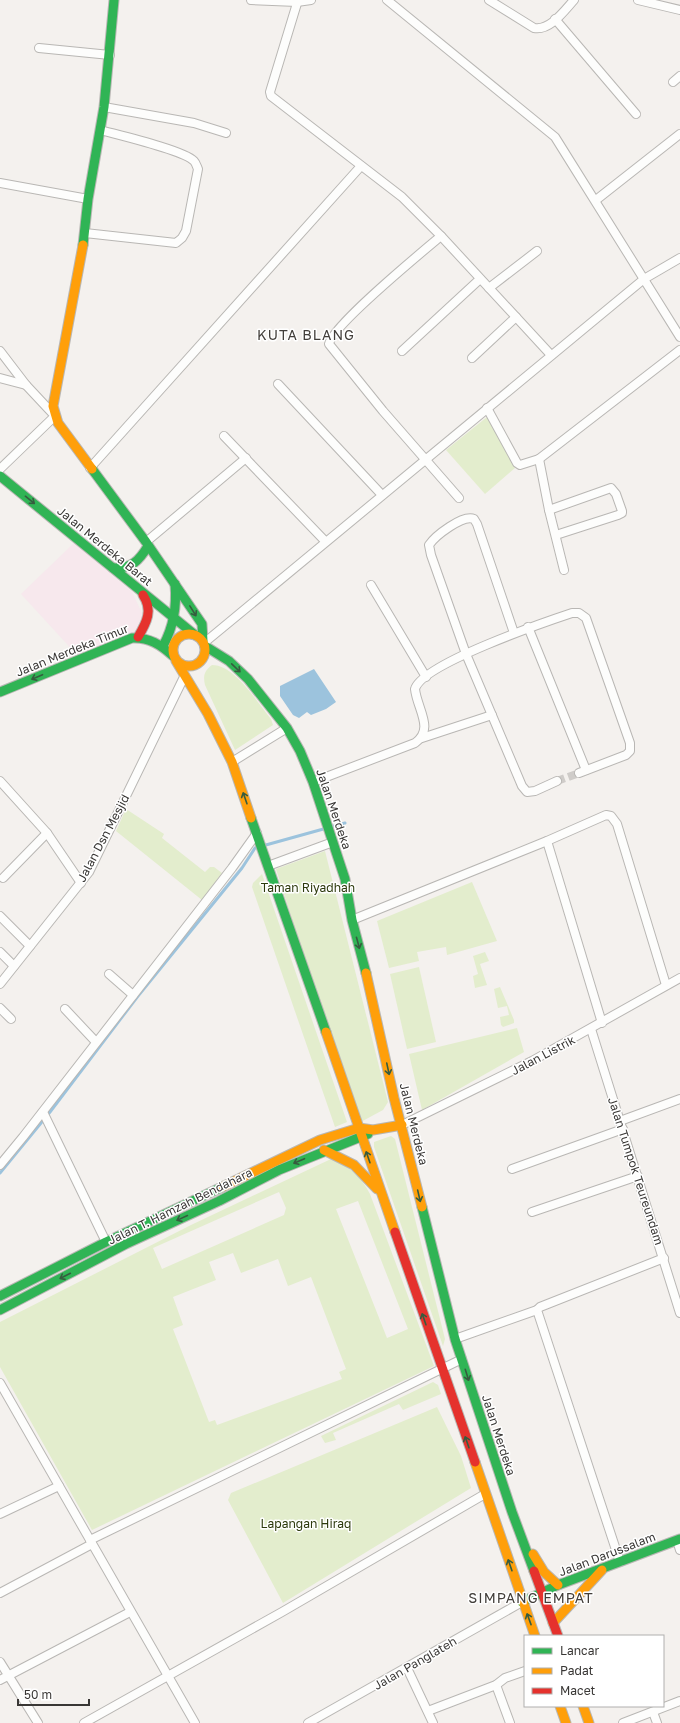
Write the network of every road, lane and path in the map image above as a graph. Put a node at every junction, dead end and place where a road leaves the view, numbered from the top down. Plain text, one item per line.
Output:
1 (114, 0) edge
2 (251, 0) edge
3 (311, 0) edge
4 (387, 0) edge
5 (489, 0) edge
6 (574, 0) edge
7 (638, 0) edge
8 (297, 1) edge
9 (680, 10) edge
10 (555, 19) junction
11 (40, 48) dead end
12 (110, 55) junction
13 (680, 76) edge
14 (673, 82) dead end
15 (104, 107) junction
16 (636, 114) dead end
17 (100, 130) junction
18 (226, 133) dead end
19 (680, 134) edge
20 (361, 166) junction
21 (0, 183) edge
22 (88, 200) junction
23 (596, 200) junction
24 (85, 233) junction
25 (441, 236) junction
26 (537, 251) dead end
27 (680, 258) edge
28 (480, 279) junction
29 (644, 279) junction
30 (489, 288) junction
31 (516, 317) junction
32 (680, 337) edge
33 (680, 350) edge
34 (0, 351) edge
35 (402, 351) dead end
36 (551, 355) junction
37 (472, 358) dead end
38 (0, 378) edge
39 (278, 384) dead end
40 (26, 385) junction
41 (487, 408) junction
42 (55, 416) junction
43 (224, 436) dead end
44 (246, 458) junction
45 (425, 459) junction
46 (539, 459) junction
47 (0, 468) edge
48 (90, 468) junction
49 (0, 476) edge
50 (382, 495) junction
51 (459, 498) dead end
52 (549, 510) junction
53 (556, 535) junction
54 (325, 541) junction
55 (147, 544) junction
56 (113, 568) junction
57 (564, 570) dead end
58 (175, 584) junction
59 (371, 585) dead end
60 (136, 587) junction
61 (174, 617) junction
62 (528, 627) junction
63 (514, 632) junction
64 (195, 635) junction
65 (138, 637) junction
66 (204, 644) junction
67 (163, 646) junction
68 (466, 654) junction
69 (175, 658) junction
70 (184, 677) junction
71 (426, 677) junction
72 (0, 692) edge
73 (492, 715) junction
74 (286, 728) junction
75 (422, 738) junction
76 (232, 762) junction
77 (0, 781) edge
78 (557, 781) tunnel mouth
79 (313, 782) junction
80 (47, 833) junction
81 (257, 834) junction
82 (333, 840) junction
83 (547, 841) junction
84 (267, 863) junction
85 (3, 878) dead end
86 (81, 883) junction
87 (0, 916) edge
88 (352, 920) junction
89 (30, 946) junction
90 (0, 952) edge
91 (14, 966) junction
92 (109, 974) dead end
93 (680, 978) edge
94 (0, 984) edge
95 (666, 985) junction
96 (133, 995) junction
97 (0, 1008) edge
98 (65, 1009) dead end
99 (11, 1019) dead end
100 (602, 1023) junction
101 (591, 1029) junction
102 (96, 1042) junction
103 (680, 1099) edge
104 (44, 1114) junction
105 (402, 1125) junction
106 (621, 1125) junction
107 (359, 1128) junction
108 (373, 1130) junction
109 (362, 1137) junction
110 (324, 1150) junction
111 (0, 1165) edge
112 (512, 1169) dead end
113 (638, 1176) junction
114 (382, 1196) junction
115 (532, 1212) dead end
116 (106, 1242) junction
117 (664, 1258) junction
118 (677, 1289) edge
119 (0, 1296) edge
120 (0, 1310) edge
121 (537, 1310) junction
122 (680, 1313) edge
123 (455, 1338) junction
124 (462, 1359) junction
125 (442, 1369) junction
126 (0, 1383) edge
127 (59, 1486) junction
128 (485, 1494) junction
129 (512, 1512) junction
130 (0, 1514) edge
131 (678, 1539) edge
132 (91, 1542) junction
133 (680, 1550) edge
134 (620, 1562) junction
135 (604, 1568) junction
136 (558, 1585) junction
137 (542, 1591) junction
138 (0, 1593) edge
139 (522, 1602) junction
140 (130, 1612) junction
141 (553, 1623) junction
142 (535, 1635) edge
143 (558, 1635) edge
144 (0, 1662) edge
145 (407, 1668) junction
146 (524, 1671) edge
147 (167, 1675) junction
148 (8, 1676) junction
149 (0, 1680) edge
150 (496, 1685) junction
151 (680, 1700) edge
152 (560, 1707) edge
153 (582, 1707) edge
154 (428, 1711) junction
155 (653, 1712) junction
156 (38, 1723) edge
157 (84, 1723) edge
158 (195, 1723) edge
159 (308, 1723) edge
160 (433, 1723) edge
161 (510, 1723) edge
162 (566, 1723) edge
163 (588, 1723) edge
164 (623, 1723) edge
165 (657, 1723) edge

1 - 12 main road
2 - 8 street
3 - 8 street
4 - 23 street
5 - 10 street
6 - 10 street
7 - 9 street
8 - 20 street
10 - 16 street
11 - 12 street
12 - 15 main road
13 - 14 street
15 - 17 main road
15 - 18 street
17 - 22 main road
17 - 24 street
19 - 23 street
20 - 25 street
20 - 48 street
21 - 22 street
22 - 24 main road
23 - 29 street
24 - 42 main road
25 - 28 street
25 - 45 street
26 - 30 street
27 - 29 street
28 - 30 street
28 - 35 street
29 - 32 street
29 - 36 street
30 - 31 street
31 - 36 street
31 - 37 street
33 - 46 street
34 - 40 street
36 - 41 street
38 - 40 street
39 - 50 street
40 - 42 street
41 - 45 street
41 - 46 street
42 - 47 street
42 - 48 main road
43 - 44 street
44 - 54 street
44 - 55 street
45 - 50 street
45 - 51 street
46 - 52 street
48 - 55 main road
49 -> 56 main road, Jalan Merdeka Barat
50 - 54 street
52 - 53 street
52 - 53 street
53 - 57 street
54 - 66 street
55 - 56 main road
55 - 58 main road
56 - 60 main road, Jalan Merdeka Barat
58 - 61 main road
58 -> 66 main road
59 - 71 street
60 - 61 main road, Jalan Merdeka Barat
60 - 65 main road
61 - 64 main road, Jalan Merdeka Barat
61 - 67 main road
62 - 62 street
62 - 63 street
63 - 68 street
63 - 68 street
64 - 66 main road
64 - 69 main road
65 - 67 main road, Jalan Merdeka Timur
65 -> 72 main road, Jalan Merdeka Timur
66 - 69 main road
66 -> 74 main road, Jalan Merdeka
67 - 69 main road, Jalan Merdeka Timur
68 - 71 street
68 - 73 street
69 - 70 main road
70 - 76 main road
70 - 86 street, Jalan Dsn Mesjid
71 - 75 street
73 - 75 street
73 - 78 street
74 - 76 street
74 - 79 main road, Jalan Merdeka
75 - 79 street
81 -> 76 main road
77 - 80 street
79 - 82 main road, Jalan Merdeka
80 - 85 street
80 - 86 street
81 - 84 main road
81 - 96 street
82 - 84 street
82 - 88 main road, Jalan Merdeka
83 - 88 street
83 - 95 street
83 - 100 street
84 - 107 main road
86 - 89 street, Jalan Dsn Mesjid
87 - 89 street
88 -> 105 main road, Jalan Merdeka
89 - 91 street, Jalan Dsn Mesjid
90 - 91 street
91 - 94 street, Jalan Dsn Mesjid
92 - 96 street
93 - 95 street, Jalan Listrik
95 - 100 street, Jalan Listrik
96 - 102 street
97 - 99 street
98 - 102 street
100 - 101 street, Jalan Listrik
101 - 105 street, Jalan Listrik
101 - 106 street, Jalan Tumpok Teureundam
102 - 104 street
103 - 106 street
104 - 111 street
104 - 116 street
105 - 108 main road, Jalan T. Hamzah Bendahara
105 -> 123 main road, Jalan Merdeka
106 - 112 street
106 - 113 street, Jalan Tumpok Teureundam
107 - 108 main road, Jalan T. Hamzah Bendahara
107 - 109 main road
107 - 116 main road, Jalan T. Hamzah Bendahara
108 - 109 main road, Jalan T. Hamzah Bendahara
109 - 110 main road, Jalan T. Hamzah Bendahara
114 -> 109 main road
110 - 114 main road
110 -> 120 main road, Jalan T. Hamzah Bendahara
113 - 115 street
113 - 117 street, Jalan Tumpok Teureundam
125 -> 114 main road
116 - 119 main road, Jalan T. Hamzah Bendahara
117 - 118 street, Jalan Tumpok Teureundam
117 - 121 street
118 - 122 street, Jalan Tumpok Teureundam
121 - 123 street
121 - 134 street
123 - 124 main road, Jalan Merdeka
124 - 125 street
124 -> 129 main road, Jalan Merdeka
128 -> 125 main road
125 - 132 street
126 - 127 street
127 - 130 street
127 - 132 street
139 -> 128 main road
128 - 147 street
129 - 136 main road
129 - 137 main road, Jalan Merdeka
131 - 133 street
131 - 134 main road, Jalan Darussalam
132 - 138 street
132 - 140 street
134 - 135 main road, Jalan Darussalam
135 - 136 main road, Jalan Darussalam
135 - 141 main road
136 - 137 main road, Jalan Darussalam
137 - 139 main road, Jalan Darussalam
137 - 141 main road, Jalan Merdeka
142 -> 139 main road
139 - 145 street, Jalan Panglateh
140 - 147 street
140 - 148 street
141 - 143 main road, Jalan Merdeka
144 - 148 street
145 - 154 street
145 - 159 street, Jalan Panglateh
146 - 150 street
147 - 157 street
147 - 158 street
148 - 149 street
148 - 156 street
150 - 154 street
150 - 161 street
151 - 155 street
152 - 162 main road
153 - 163 main road
154 - 160 street
155 - 164 street
155 - 165 street

